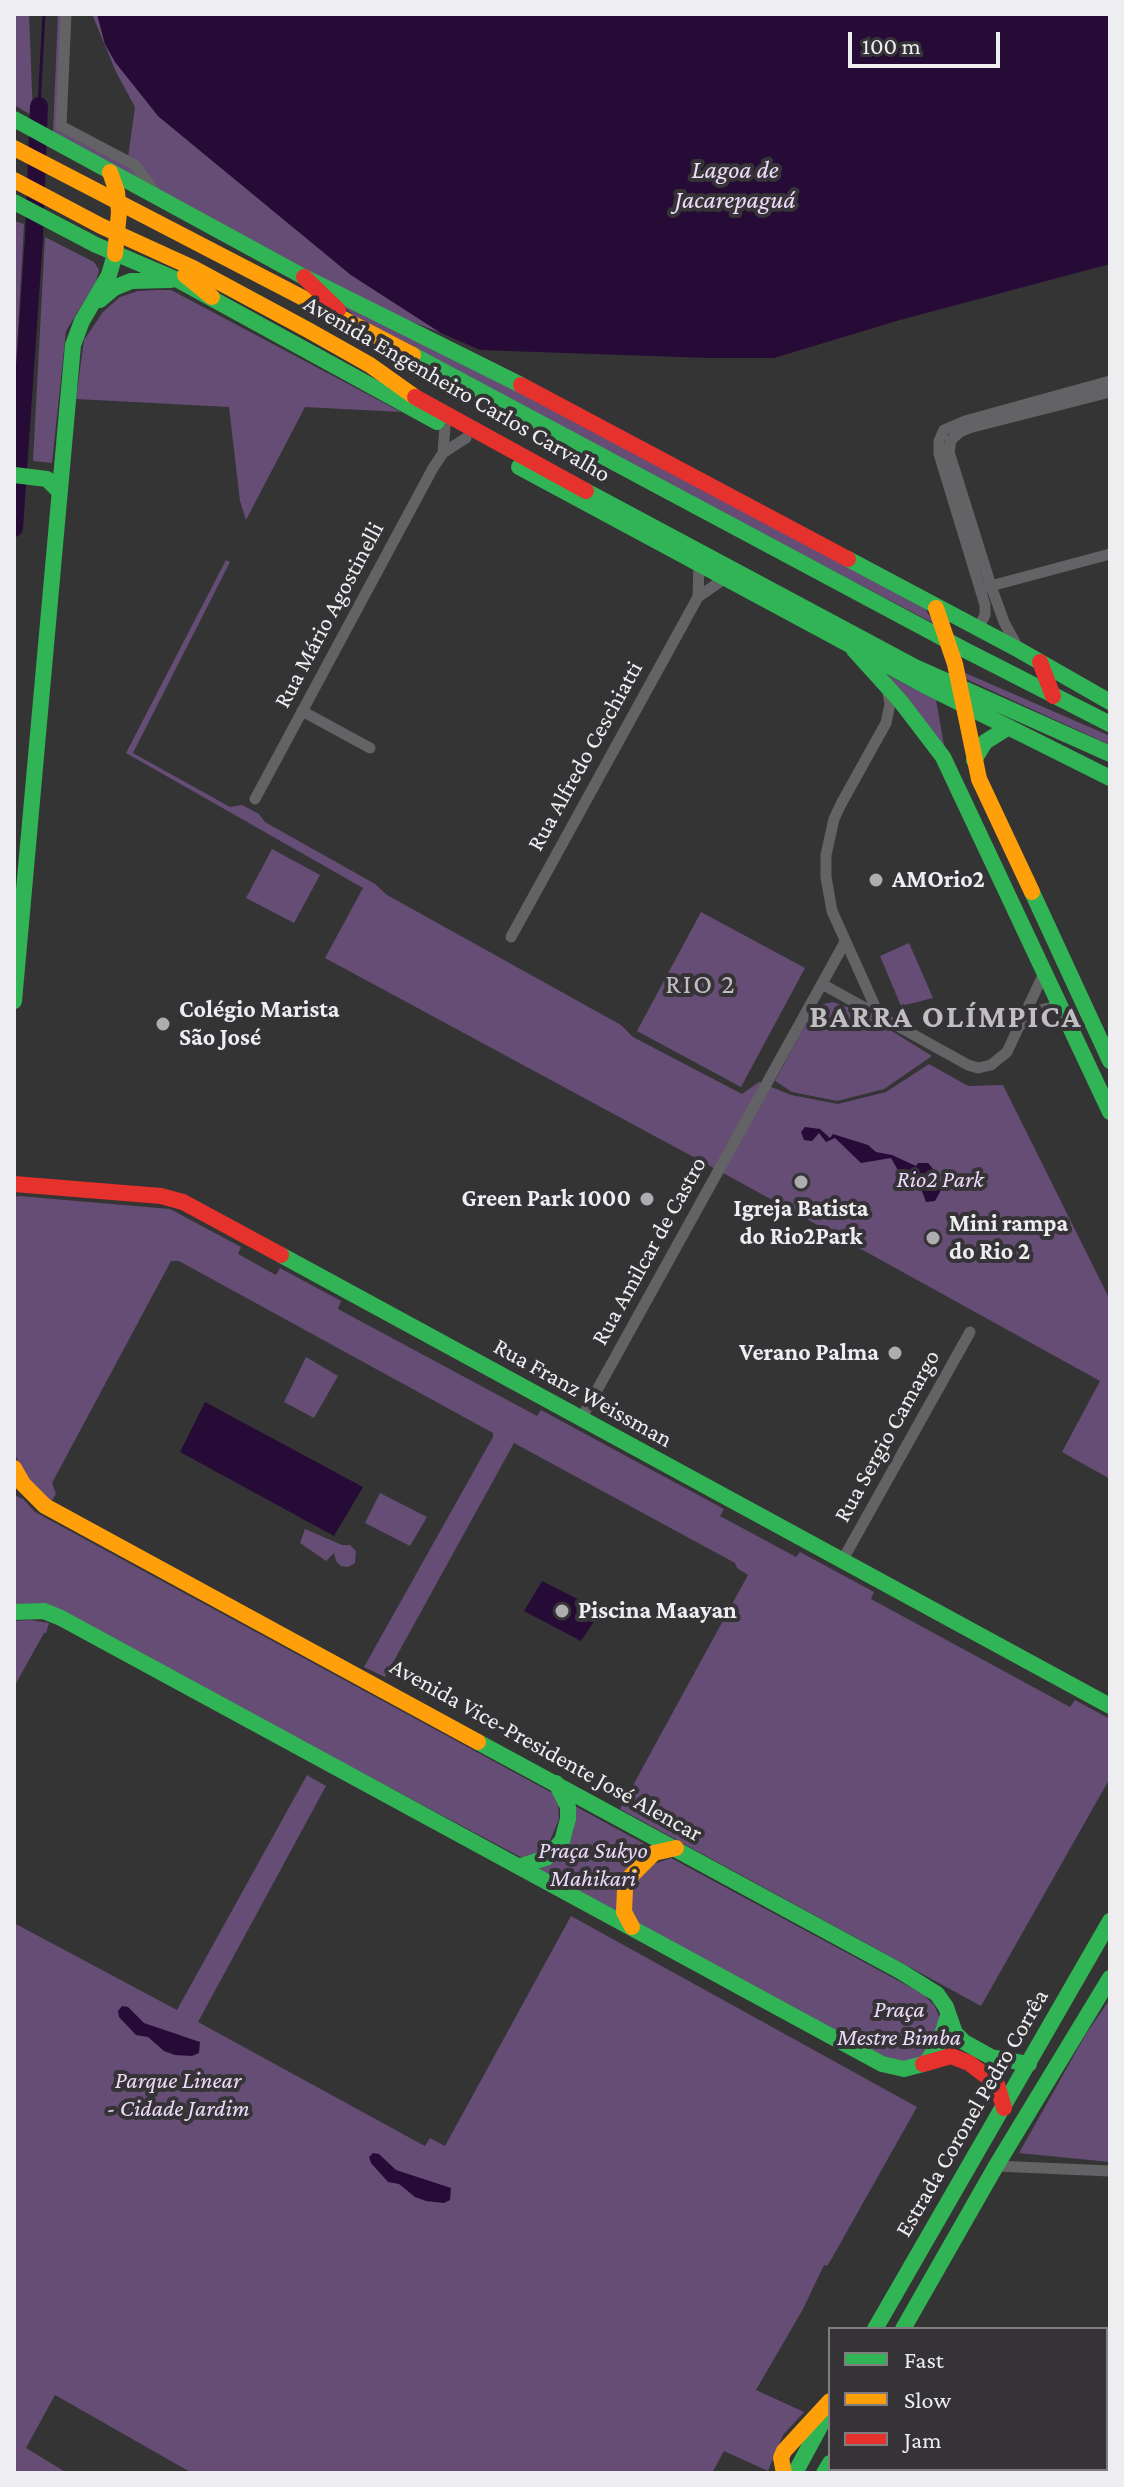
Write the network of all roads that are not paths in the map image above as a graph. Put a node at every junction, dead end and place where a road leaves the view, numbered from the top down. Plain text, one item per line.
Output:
1 (66, 14) edge
2 (18, 121) edge
3 (16, 149) edge
4 (110, 172) junction
5 (16, 181) edge
6 (160, 200) junction
7 (15, 202) edge
8 (118, 203) junction
9 (118, 235) junction
10 (145, 247) junction
11 (115, 254) junction
12 (304, 277) junction
13 (180, 281) junction
14 (212, 297) junction
15 (93, 306) junction
16 (356, 327) junction
17 (1110, 381) edge
18 (1110, 392) edge
19 (980, 421) junction
20 (445, 426) junction
21 (466, 438) junction
22 (443, 453) junction
23 (23, 475) edge
24 (60, 492) junction
25 (1110, 554) edge
26 (699, 565) junction
27 (724, 579) junction
28 (985, 588) junction
29 (698, 597) junction
30 (936, 608) junction
31 (978, 629) junction
32 (948, 641) junction
33 (850, 646) junction
34 (1019, 650) junction
35 (1040, 662) junction
36 (887, 686) junction
37 (961, 696) junction
38 (1053, 696) junction
39 (1110, 702) edge
40 (302, 711) junction
41 (1110, 724) edge
42 (1009, 727) junction
43 (370, 748) dead end
44 (1110, 754) edge
45 (974, 760) junction
46 (1110, 778) edge
47 (255, 799) dead end
48 (511, 937) dead end
49 (1053, 938) junction
50 (845, 942) junction
51 (1044, 973) junction
52 (822, 984) junction
53 (14, 1001) edge
54 (1059, 1006) junction
55 (878, 1013) junction
56 (1019, 1027) junction
57 (1110, 1061) edge
58 (1110, 1112) edge
59 (14, 1184) edge
60 (970, 1332) dead end
61 (581, 1419) junction
62 (14, 1468) edge
63 (18, 1483) edge
64 (842, 1561) junction
65 (14, 1612) edge
66 (1110, 1706) edge
67 (556, 1783) junction
68 (676, 1848) junction
69 (521, 1866) junction
70 (1110, 1921) edge
71 (632, 1927) junction
72 (1110, 1978) edge
73 (948, 2015) junction
74 (925, 2064) junction
75 (1029, 2064) junction
76 (1004, 2108) junction
77 (996, 2166) junction
78 (1110, 2171) edge
79 (876, 2327) edge
80 (904, 2327) edge
81 (828, 2403) edge
82 (828, 2413) edge
83 (784, 2473) edge
84 (795, 2473) edge

1 - 6 street
2 - 4 main road, Avenida Engenheiro Carlos Carvalho
3 - 8 main road, Avenida Engenheiro Carlos Carvalho
4 - 6 main road, Avenida Engenheiro Carlos Carvalho
4 - 8 main road
5 - 9 main road, Avenida Engenheiro Carlos Carvalho
6 - 12 main road, Avenida Engenheiro Carlos Carvalho
7 - 11 main road, Avenida Engenheiro Carlos Carvalho
8 - 9 main road
8 - 16 main road, Avenida Engenheiro Carlos Carvalho
9 - 10 main road, Avenida Engenheiro Carlos Carvalho
9 - 11 main road
10 - 14 main road
10 - 37 main road, Avenida Engenheiro Carlos Carvalho
11 - 13 main road, Avenida Engenheiro Carlos Carvalho
11 - 15 main road
12 - 16 main road
12 - 30 main road, Avenida Engenheiro Carlos Carvalho
13 - 14 main road, Avenida Engenheiro Carlos Carvalho
13 - 15 main road
14 - 20 main road, Avenida Engenheiro Carlos Carvalho
15 - 24 main road
16 - 32 main road, Avenida Engenheiro Carlos Carvalho
17 - 19 street
18 - 19 street
19 - 28 street
20 - 21 main road, Avenida Engenheiro Carlos Carvalho
20 - 22 street, Rua Mário Agostinelli
21 - 22 street, Rua Mário Agostinelli
21 - 26 main road, Avenida Engenheiro Carlos Carvalho
22 - 40 street, Rua Mário Agostinelli
23 - 24 main road
24 - 53 main road
25 - 28 street
26 - 27 main road, Avenida Engenheiro Carlos Carvalho
26 - 29 street, Rua Alfredo Ceschiatti
27 - 29 street, Rua Alfredo Ceschiatti
27 - 33 main road, Avenida Engenheiro Carlos Carvalho
28 - 31 street
28 - 34 street
29 - 48 street, Rua Alfredo Ceschiatti
30 - 31 main road, Avenida Engenheiro Carlos Carvalho
30 - 32 main road
31 - 34 main road, Avenida Engenheiro Carlos Carvalho
32 - 37 main road
32 - 38 main road, Avenida Engenheiro Carlos Carvalho
33 - 36 main road
33 - 37 main road, Avenida Engenheiro Carlos Carvalho
34 - 35 main road, Avenida Engenheiro Carlos Carvalho
35 - 38 main road
35 - 39 main road, Avenida Engenheiro Carlos Carvalho
36 - 50 street
36 - 51 main road
37 - 42 main road
37 - 44 main road
37 - 45 main road
38 - 41 main road, Avenida Engenheiro Carlos Carvalho
40 - 43 street
40 - 47 street, Rua Mário Agostinelli
42 - 45 main road
42 - 46 main road
45 - 49 main road
49 - 51 main road
49 - 57 main road
50 - 52 street, Rua Amilcar de Castro
50 - 55 street
51 - 54 main road
51 - 56 street
52 - 55 street
52 - 61 street, Rua Amilcar de Castro
54 - 56 street
54 - 58 main road
55 - 56 street
59 - 61 main road, Rua Franz Weissman
60 - 64 street, Rua Sergio Camargo
61 - 64 main road, Rua Franz Weissman
62 - 63 main road, Avenida Vice-Presidente José Alencar
63 - 67 main road, Avenida Vice-Presidente José Alencar
64 - 66 main road, Rua Franz Weissman
65 - 69 main road
67 - 68 main road, Avenida Vice-Presidente José Alencar
67 - 69 main road
68 - 71 main road
68 - 73 main road, Avenida Vice-Presidente José Alencar
69 - 71 main road
70 - 75 main road, Estrada Coronel Pedro Corrêa
71 - 74 main road
72 - 77 main road, Estrada Coronel Pedro Corrêa
73 - 74 main road
73 - 75 main road, Avenida Vice-Presidente José Alencar
74 - 76 main road
75 - 76 main road, Estrada Coronel Pedro Corrêa
76 - 79 main road, Estrada Coronel Pedro Corrêa
77 - 78 street
77 - 80 main road, Estrada Coronel Pedro Corrêa
81 - 83 main road
82 - 84 main road

